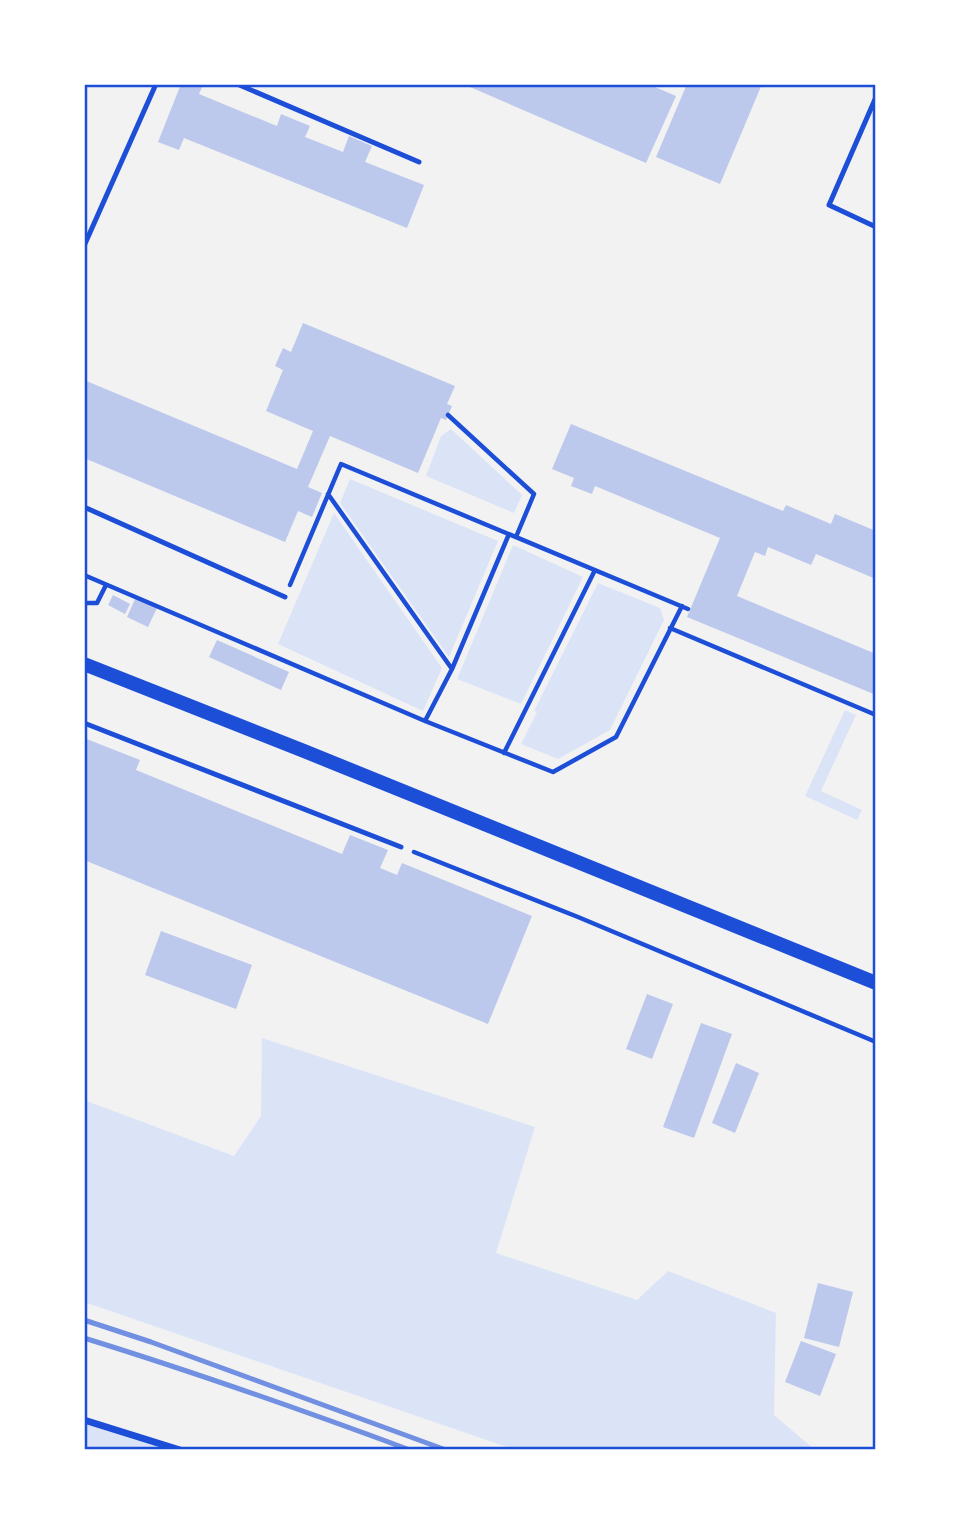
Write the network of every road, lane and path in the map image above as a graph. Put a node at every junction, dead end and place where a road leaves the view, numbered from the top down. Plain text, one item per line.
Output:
1 (156, 84) edge
2 (237, 84) edge
3 (876, 97) edge
4 (419, 162) dead end
5 (876, 227) edge
6 (84, 246) edge
7 (449, 415) dead end
8 (328, 494) junction
9 (84, 507) edge
10 (509, 534) junction
11 (516, 537) junction
12 (595, 570) junction
13 (84, 575) edge
14 (106, 585) junction
15 (285, 597) joint
16 (84, 603) edge
17 (681, 606) junction
18 (688, 609) dead end
19 (670, 628) junction
20 (84, 664) edge
21 (452, 670) junction
22 (876, 715) edge
23 (425, 722) junction
24 (84, 723) edge
25 (504, 753) junction
26 (401, 847) joint
27 (784, 946) junction
28 (876, 983) edge
29 (876, 991) edge
30 (876, 1042) edge
31 (84, 1420) edge
32 (180, 1450) edge

1 - 6 lane
2 - 4 lane
3 - 5 lane
7 - 11 path
8 - 10 path
8 - 15 path
8 - 21 path
9 - 15 lane
10 - 11 path
10 - 21 path
11 - 12 path
12 - 17 path
12 - 25 path
13 - 14 path
14 - 16 path
14 - 23 path
17 - 18 path
17 - 19 path
19 - 22 path
19 - 25 path
20 - 27 main road
21 - 23 path
23 - 25 path
24 - 26 lane
26 - 30 path
27 - 28 main road
27 - 29 main road
31 - 32 street

